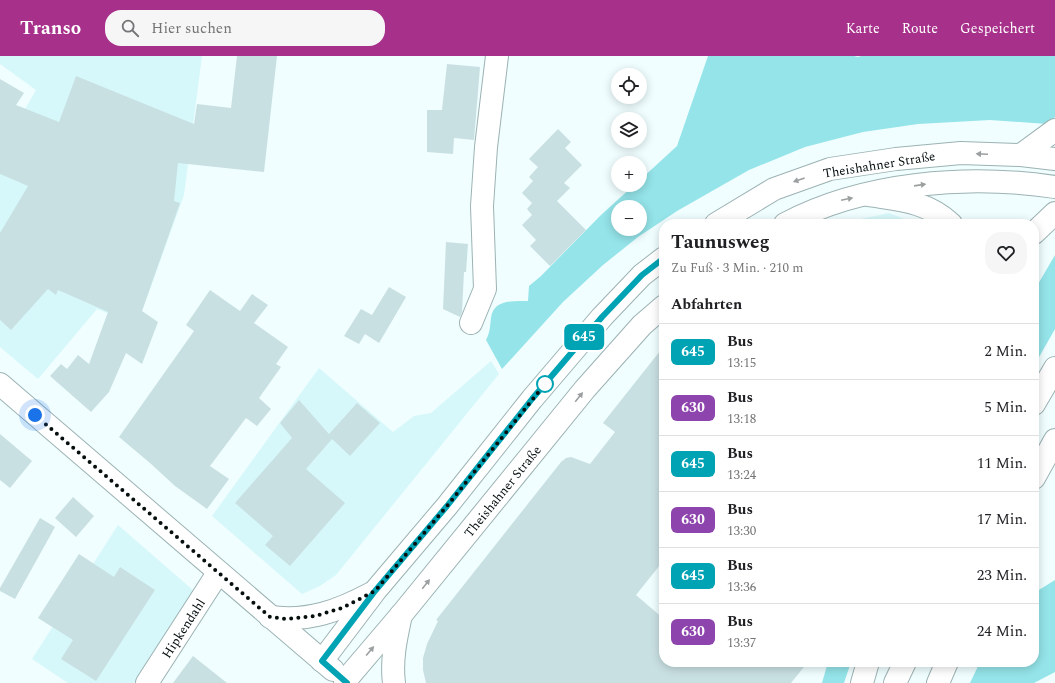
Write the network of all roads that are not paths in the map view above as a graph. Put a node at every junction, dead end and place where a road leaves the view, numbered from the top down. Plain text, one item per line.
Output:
1 (497, 56) edge
2 (1055, 130) edge
3 (1021, 155) junction
4 (1055, 159) edge
5 (1055, 187) edge
6 (868, 195) junction
7 (1055, 213) edge
8 (724, 219) edge
9 (797, 219) edge
10 (946, 219) edge
11 (1039, 228) edge
12 (659, 262) edge
13 (659, 310) edge
14 (472, 323) dead end
15 (1055, 368) edge
16 (0, 384) edge
17 (1039, 395) edge
18 (1055, 440) edge
19 (1039, 469) edge
20 (447, 506) junction
21 (474, 527) junction
22 (218, 572) junction
23 (375, 591) junction
24 (402, 614) junction
25 (270, 617) junction
26 (322, 661) junction
27 (867, 667) edge
28 (903, 667) edge
29 (945, 667) edge
30 (346, 682) edge
31 (147, 683) edge
32 (394, 683) edge
33 (862, 683) edge
34 (896, 683) edge
35 (938, 683) edge

1 - 14 main road
2 - 3 main road
3 - 4 main road, Theishahner Straße
3 -> 8 main road, Theishahner Straße
6 -> 5 main road, Theishahner Straße
9 -> 6 main road, Theishahner Straße
6 - 10 main road
7 - 11 main road
12 - 20 main road
21 -> 13 main road, Theishahner Straße
15 - 17 main road
16 - 22 main road
18 - 19 main road
20 - 21 main road
20 - 23 main road
24 -> 21 main road, Theishahner Straße
22 - 25 main road
22 - 31 main road, Hipkendahl
23 - 25 main road
23 - 26 main road
30 -> 24 main road, Theishahner Straße
24 - 32 main road
25 - 26 main road
26 - 30 main road
27 - 33 main road
28 - 34 main road
29 - 35 main road

